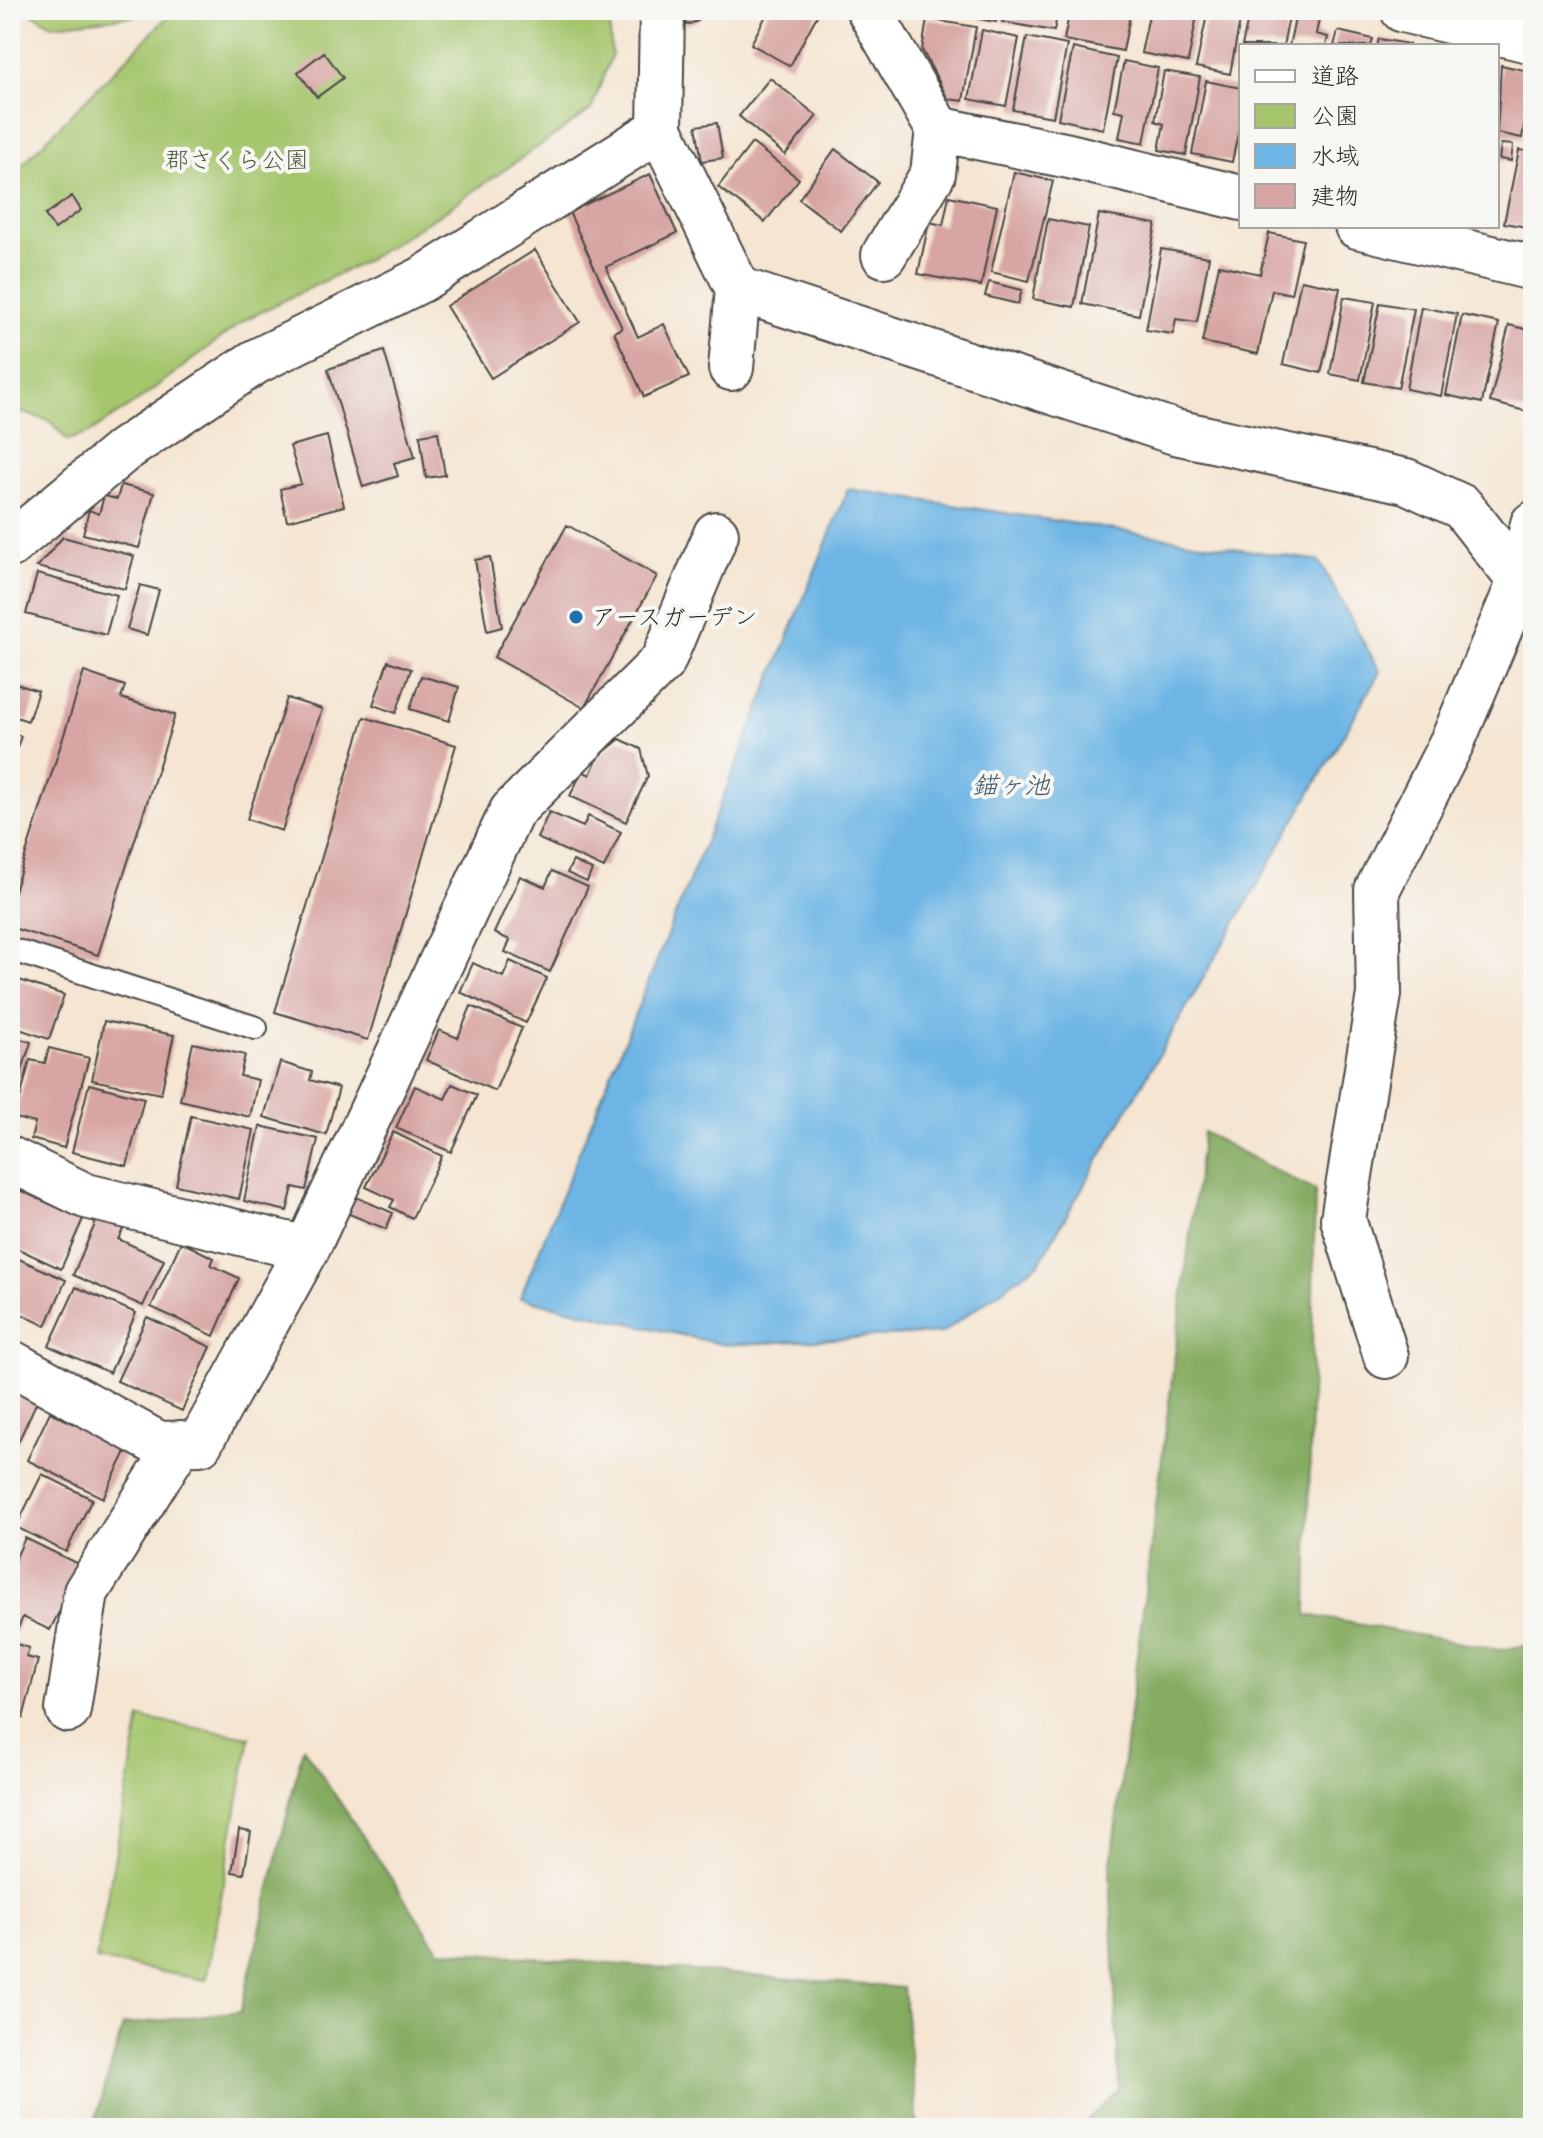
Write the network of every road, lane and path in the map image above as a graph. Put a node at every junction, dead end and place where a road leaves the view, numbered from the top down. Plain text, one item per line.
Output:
1 (662, 10) edge
2 (869, 10) edge
3 (1403, 10) edge
4 (1533, 41) edge
5 (660, 129) junction
6 (938, 129) junction
7 (1239, 198) edge
8 (1365, 228) edge
9 (884, 255) dead end
10 (1533, 268) edge
11 (738, 289) junction
12 (731, 368) dead end
13 (1533, 524) edge
14 (716, 534) dead end
15 (10, 545) edge
16 (1520, 581) junction
17 (10, 949) edge
18 (256, 1028) dead end
19 (10, 1159) edge
20 (307, 1249) junction
21 (1386, 1356) dead end
22 (10, 1362) edge
23 (180, 1443) junction
24 (68, 1710) dead end

1 - 5 street
2 - 6 street
3 - 4 street
5 - 11 street
5 - 15 street
6 - 7 street
6 - 9 street
8 - 10 street
11 - 12 street
11 - 16 street
13 - 16 street
14 - 20 street
16 - 21 street
17 - 18 lane
19 - 20 street
20 - 23 street
22 - 23 street
23 - 24 street

